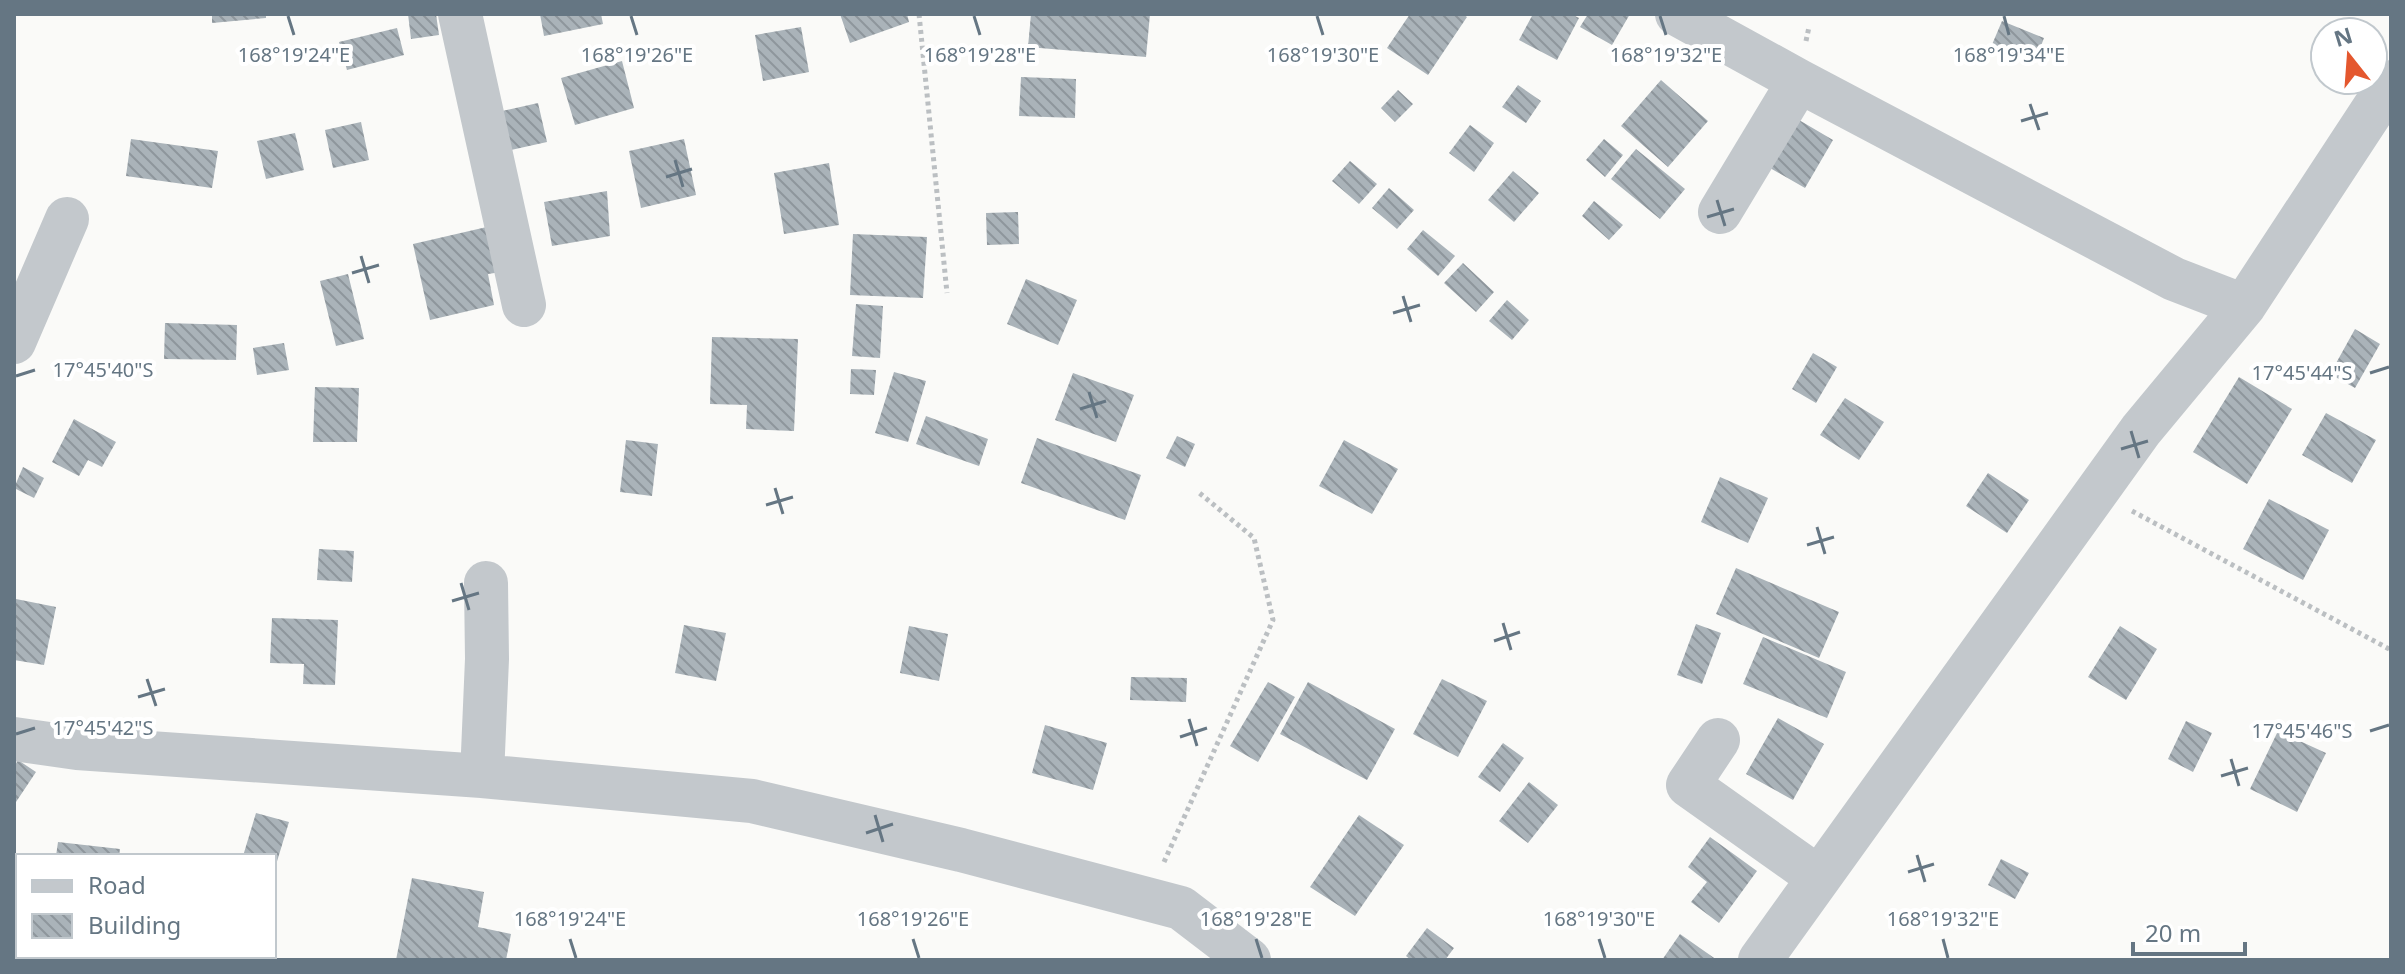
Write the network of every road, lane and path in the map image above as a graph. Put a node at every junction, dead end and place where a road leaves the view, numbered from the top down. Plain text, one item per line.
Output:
1 (460, 14) edge
2 (919, 14) edge
3 (1677, 14) edge
4 (1799, 81) junction
5 (2391, 82) edge
6 (1720, 212) dead end
7 (67, 219) dead end
8 (947, 293) dead end
9 (524, 305) dead end
10 (2244, 306) junction
11 (14, 342) edge
12 (1197, 491) dead end
13 (2096, 492) junction
14 (486, 583) dead end
15 (2391, 650) edge
16 (14, 739) edge
17 (1718, 740) dead end
18 (482, 776) junction
19 (1819, 878) junction
20 (1147, 899) junction
21 (1763, 958) edge
22 (1249, 960) edge

1 - 9 street
2 - 8 path
3 - 4 street
4 - 6 street
4 - 10 street
5 - 10 street
7 - 11 street
10 - 13 street
12 - 20 path
13 - 15 path
13 - 19 street
14 - 18 street
16 - 18 street
17 - 19 street
18 - 20 street
19 - 21 street
20 - 22 street

